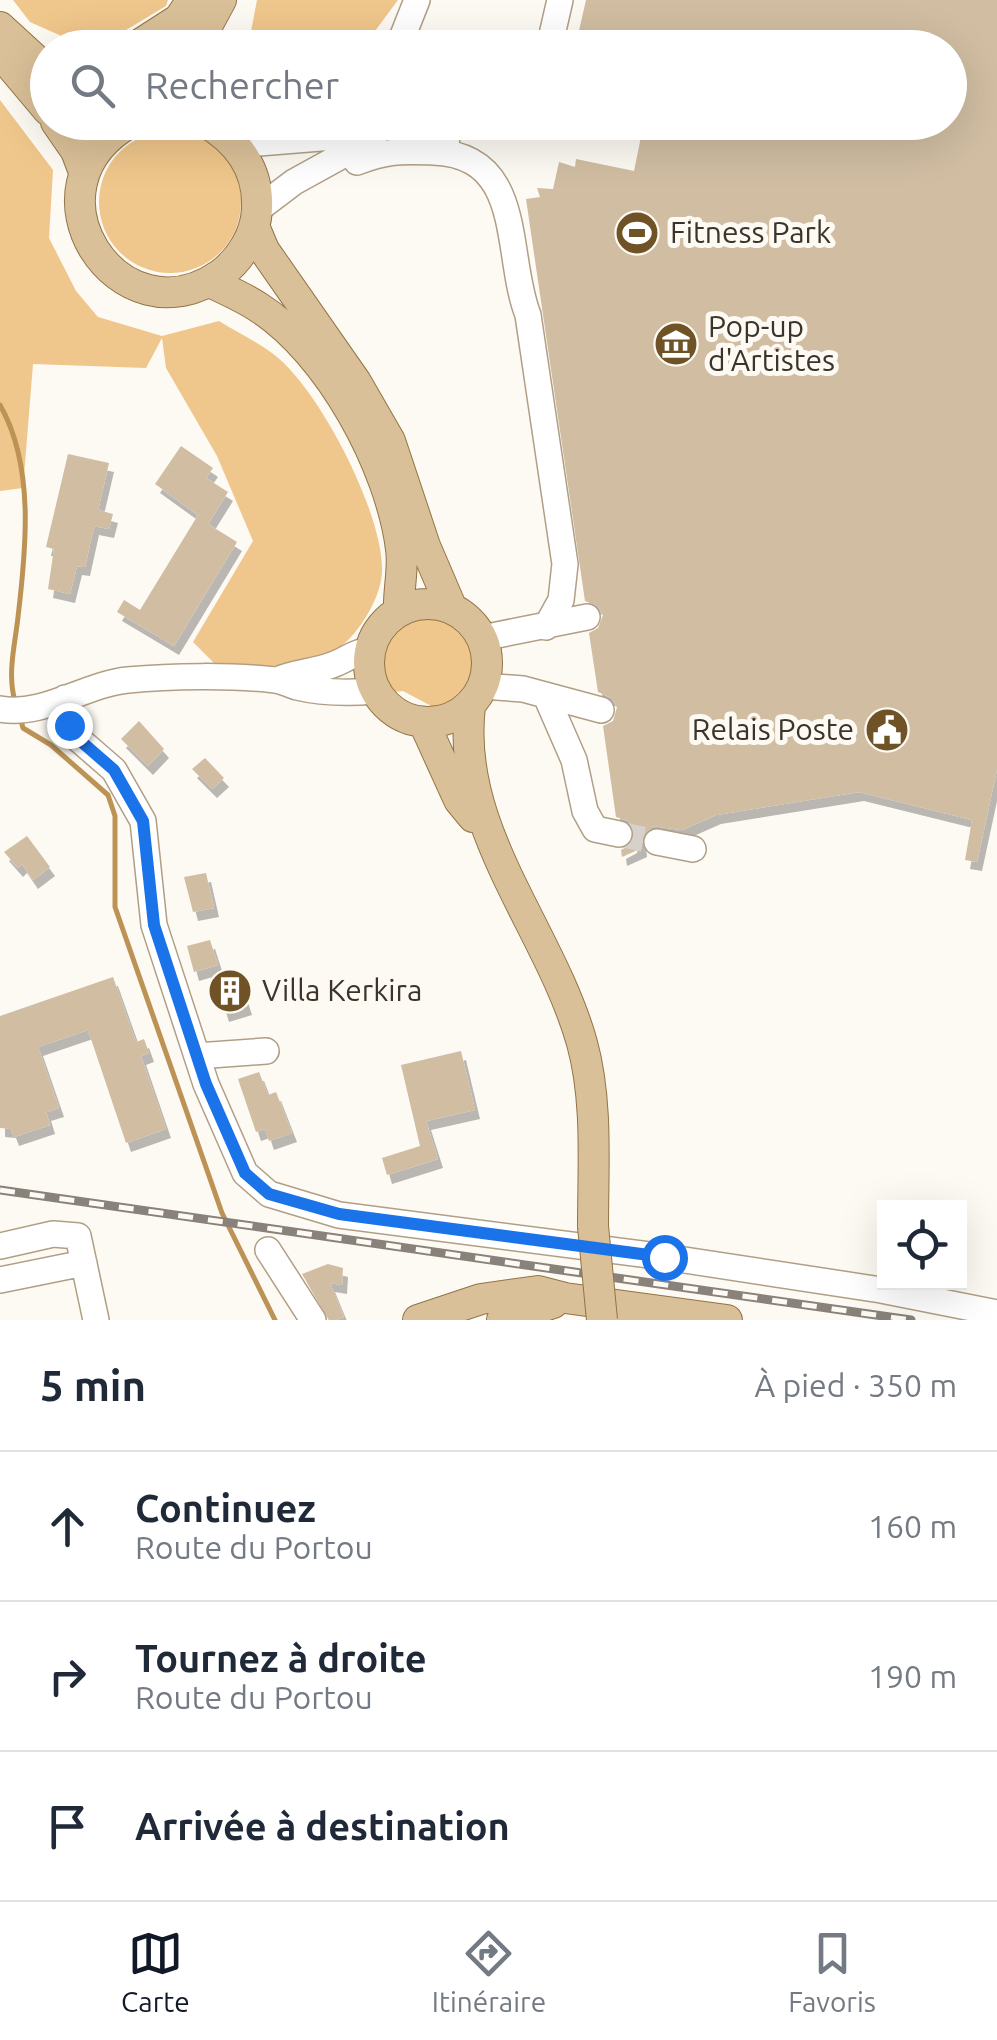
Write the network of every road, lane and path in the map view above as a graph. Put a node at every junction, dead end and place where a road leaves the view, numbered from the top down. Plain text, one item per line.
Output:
1 (192, 0) edge
2 (220, 0) edge
3 (229, 0) edge
4 (416, 0) edge
5 (433, 0) edge
6 (560, 0) edge
7 (0, 17) edge
8 (0, 27) edge
9 (162, 30) edge
10 (204, 30) edge
11 (225, 30) edge
12 (405, 30) edge
13 (422, 30) edge
14 (553, 30) edge
15 (30, 40) edge
16 (0, 53) edge
17 (30, 54) edge
18 (30, 89) edge
19 (68, 140) edge
20 (106, 140) edge
21 (227, 140) edge
22 (370, 140) edge
23 (447, 140) edge
24 (352, 151) junction
25 (445, 152) junction
26 (84, 172) junction
27 (256, 218) junction
28 (210, 282) junction
29 (452, 609) junction
30 (400, 611) junction
31 (587, 617) dead end
32 (546, 627) junction
33 (482, 638) junction
34 (370, 650) junction
35 (277, 680) junction
36 (375, 690) junction
37 (476, 696) junction
38 (546, 696) junction
39 (65, 698) junction
40 (600, 710) dead end
41 (9, 714) edge
42 (424, 723) junction
43 (618, 834) tunnel mouth
44 (489, 835) junction
45 (657, 842) tunnel mouth
46 (692, 849) dead end
47 (266, 1051) dead end
48 (196, 1056) junction
49 (0, 1245) edge
50 (268, 1250) dead end
51 (84, 1263) junction
52 (0, 1280) edge
53 (565, 1298) junction
54 (997, 1313) edge
55 (96, 1320) edge
56 (313, 1320) edge
57 (418, 1320) edge
58 (502, 1320) edge
59 (602, 1320) edge
60 (727, 1320) edge

1 - 9 main road
2 - 10 main road
3 - 11 main road
4 - 12 street
5 - 13 street
6 - 14 street
7 - 15 main road
8 - 17 main road
16 - 18 main road
19 - 26 main road
20 - 26 main road
21 - 27 main road
22 - 24 street
23 - 25 street
24 - 25 street
24 - 27 street
25 - 32 street
26 - 28 main road
27 - 28 main road
27 - 29 main road
28 - 30 main road
29 - 30 main road
29 - 33 main road
30 - 34 main road
31 - 32 street
32 - 33 street
33 - 37 main road
34 - 35 street
34 - 36 main road
35 - 36 street
35 - 39 street
36 - 42 main road
37 - 38 street
37 - 42 main road
37 - 44 main road
38 - 40 street
38 - 43 street
39 - 41 street
39 - 48 street
42 - 44 main road
44 - 59 main road, bridge
45 - 46 street
47 - 48 street
48 - 54 street
49 - 51 street
50 - 56 street
51 - 52 street
51 - 55 street
53 - 57 main road
53 - 58 main road
53 - 60 main road

